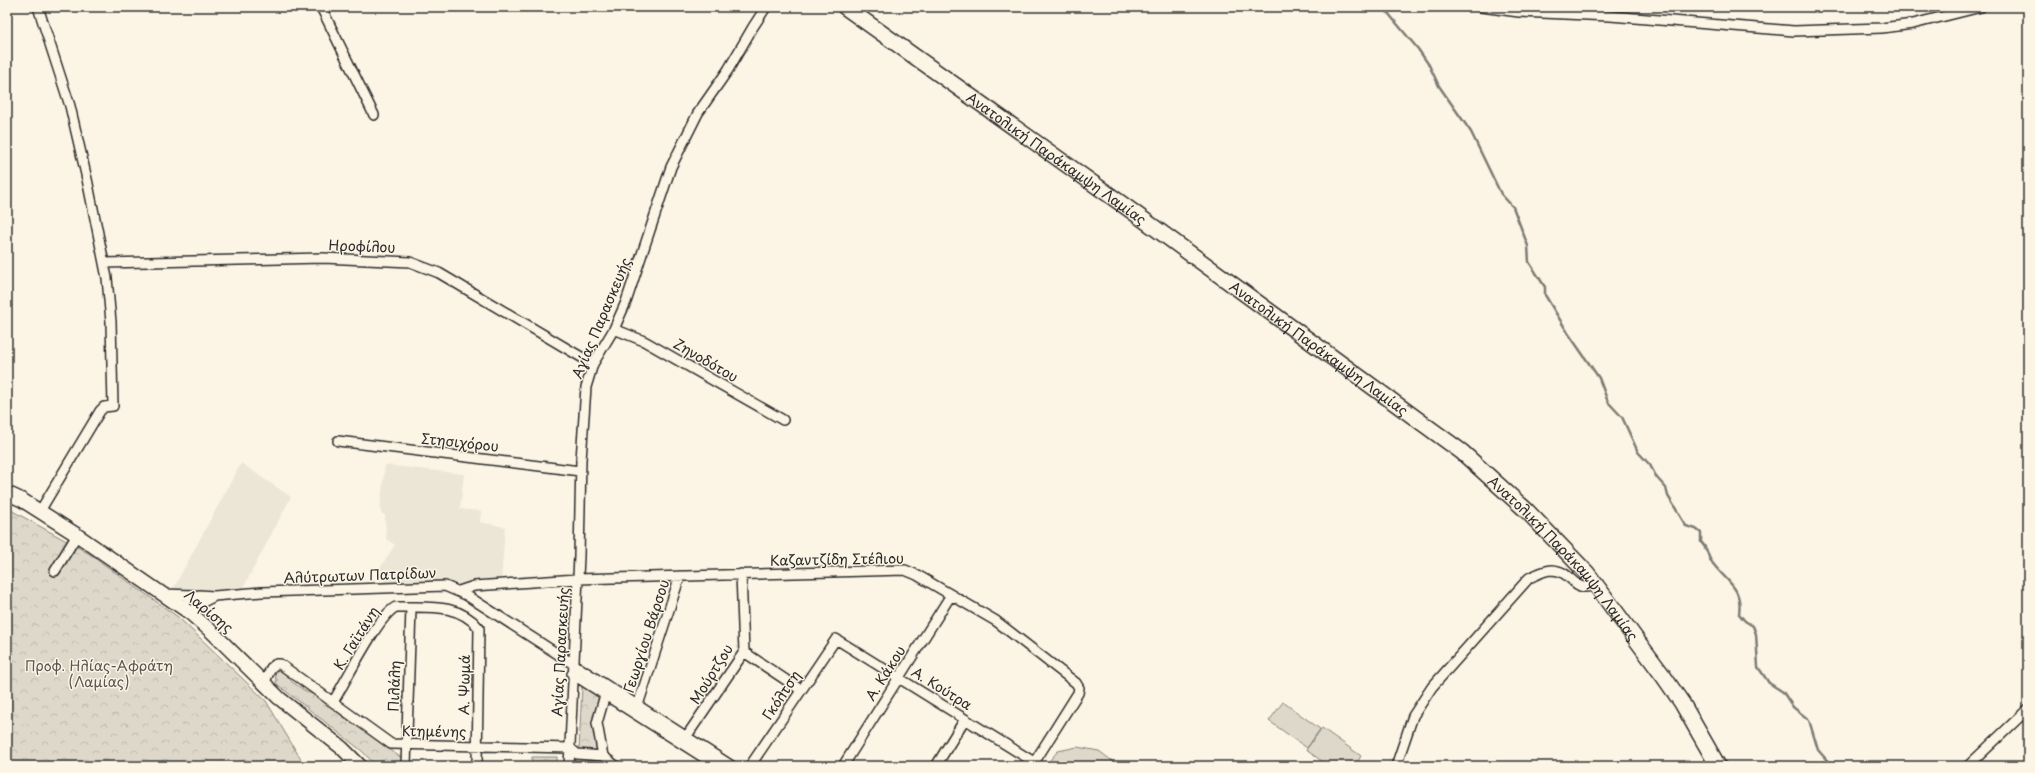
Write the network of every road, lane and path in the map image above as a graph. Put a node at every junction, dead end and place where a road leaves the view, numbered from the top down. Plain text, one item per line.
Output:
1 (38, 7) edge
2 (321, 7) edge
3 (766, 7) edge
4 (845, 7) edge
5 (1481, 7) edge
6 (1980, 7) edge
7 (374, 116) dead end
8 (104, 263) junction
9 (614, 329) junction
10 (594, 364) junction
11 (783, 420) dead end
12 (338, 441) dead end
13 (580, 471) junction
14 (7, 485) edge
15 (7, 493) edge
16 (22, 500) junction
17 (40, 511) junction
18 (77, 535) junction
19 (55, 571) dead end
20 (741, 574) junction
21 (680, 576) junction
22 (577, 579) junction
23 (1596, 585) junction
24 (459, 591) junction
25 (163, 594) junction
26 (199, 595) junction
27 (951, 595) junction
28 (214, 596) junction
29 (411, 608) junction
30 (185, 609) junction
31 (479, 628) joint
32 (834, 640) joint
33 (744, 652) junction
34 (573, 663) junction
35 (572, 674) junction
36 (899, 677) junction
37 (264, 684) junction
38 (801, 690) junction
39 (606, 695) junction
40 (333, 702) junction
41 (638, 705) junction
42 (2028, 709) edge
43 (965, 719) junction
44 (686, 737) junction
45 (407, 745) junction
46 (477, 746) junction
47 (570, 748) junction
48 (603, 756) junction
49 (1033, 764) edge
50 (360, 766) edge
51 (406, 766) edge
52 (476, 766) edge
53 (569, 766) edge
54 (616, 766) edge
55 (717, 766) edge
56 (732, 766) edge
57 (750, 766) edge
58 (843, 766) edge
59 (936, 766) edge
60 (1396, 766) edge
61 (1718, 766) edge
62 (1968, 766) edge

1 - 8 street
2 - 7 street
3 - 9 street, Αγίας Παρασκευής
4 - 23 main road, Ανατολική Παράκαμψη Λαμίας
5 - 6 street
8 - 10 street, Ηροφίλου
8 - 17 street
9 - 10 street, Αγίας Παρασκευής
9 - 11 street, Ζηνοδότου
10 - 13 street, Αγίας Παρασκευής
12 - 13 street, Στησιχόρου
13 - 22 street, Αγίας Παρασκευής
14 - 16 main road, Λαρίσης
15 - 16 main road, Λαρίσης
16 - 17 main road, Λαρίσης
17 - 18 main road, Λαρίσης
18 - 19 street
18 - 25 main road, Λαρίσης
20 - 21 street, Καζαντζίδη Στέλιου
20 - 27 street, Καζαντζίδη Στέλιου
20 - 33 street, Μούρτζου
21 - 22 street, Καζαντζίδη Στέλιου
21 - 41 street, Γεωργίου Βάρσου
22 - 24 street, Καζαντζίδη Στέλιου
22 - 34 street, Αγίας Παρασκευής
23 - 60 street
23 - 61 main road, Ανατολική Παράκαμψη Λαμίας
24 - 28 street, Αλύτρωτων Πατρίδων
24 - 34 street, Αλύτρωτων Πατρίδων
25 - 26 street, Αλύτρωτων Πατρίδων
25 - 30 main road, Λαρίσης
26 - 28 street, Αλύτρωτων Πατρίδων
26 - 30 street
27 - 36 street, Α. Κάκου
27 - 49 street, Καζαντζίδη Στέλιου
28 - 30 street
29 - 31 street, Κ. Γαϊτάνη
29 - 40 street, Κ. Γαϊτάνη
29 - 45 street, Πιλάλη
30 - 37 main road, Λαρίσης
31 - 46 street, Α. Ψωμά
32 - 36 street, Α. Κούτρα
32 - 38 street, Γκόλτση
33 - 38 street
33 - 44 street, Μούρτζου
34 - 35 street, Αγίας Παρασκευής
34 - 41 street, Αλύτρωτων Πατρίδων
35 - 39 street
35 - 47 street, Αγίας Παρασκευής
36 - 43 street, Α. Κούτρα
36 - 58 street, Α. Κάκου
37 - 40 street, Κτημένης
37 - 50 main road, Λαρίσης
38 - 57 street, Γκόλτση
39 - 48 street
39 - 55 street
40 - 45 street, Κτημένης
41 - 44 street, Αλύτρωτων Πατρίδων
42 - 62 street
43 - 49 street, Α. Κούτρα
43 - 59 street
44 - 56 street, Αλύτρωτων Πατρίδων
45 - 46 street, Κτημένης
45 - 51 street, Πιλάλη
46 - 47 street, Κτημένης
46 - 52 street, Α. Ψωμά
47 - 48 street, Κτημένης
47 - 53 street, Αγίας Παρασκευής
48 - 54 street

